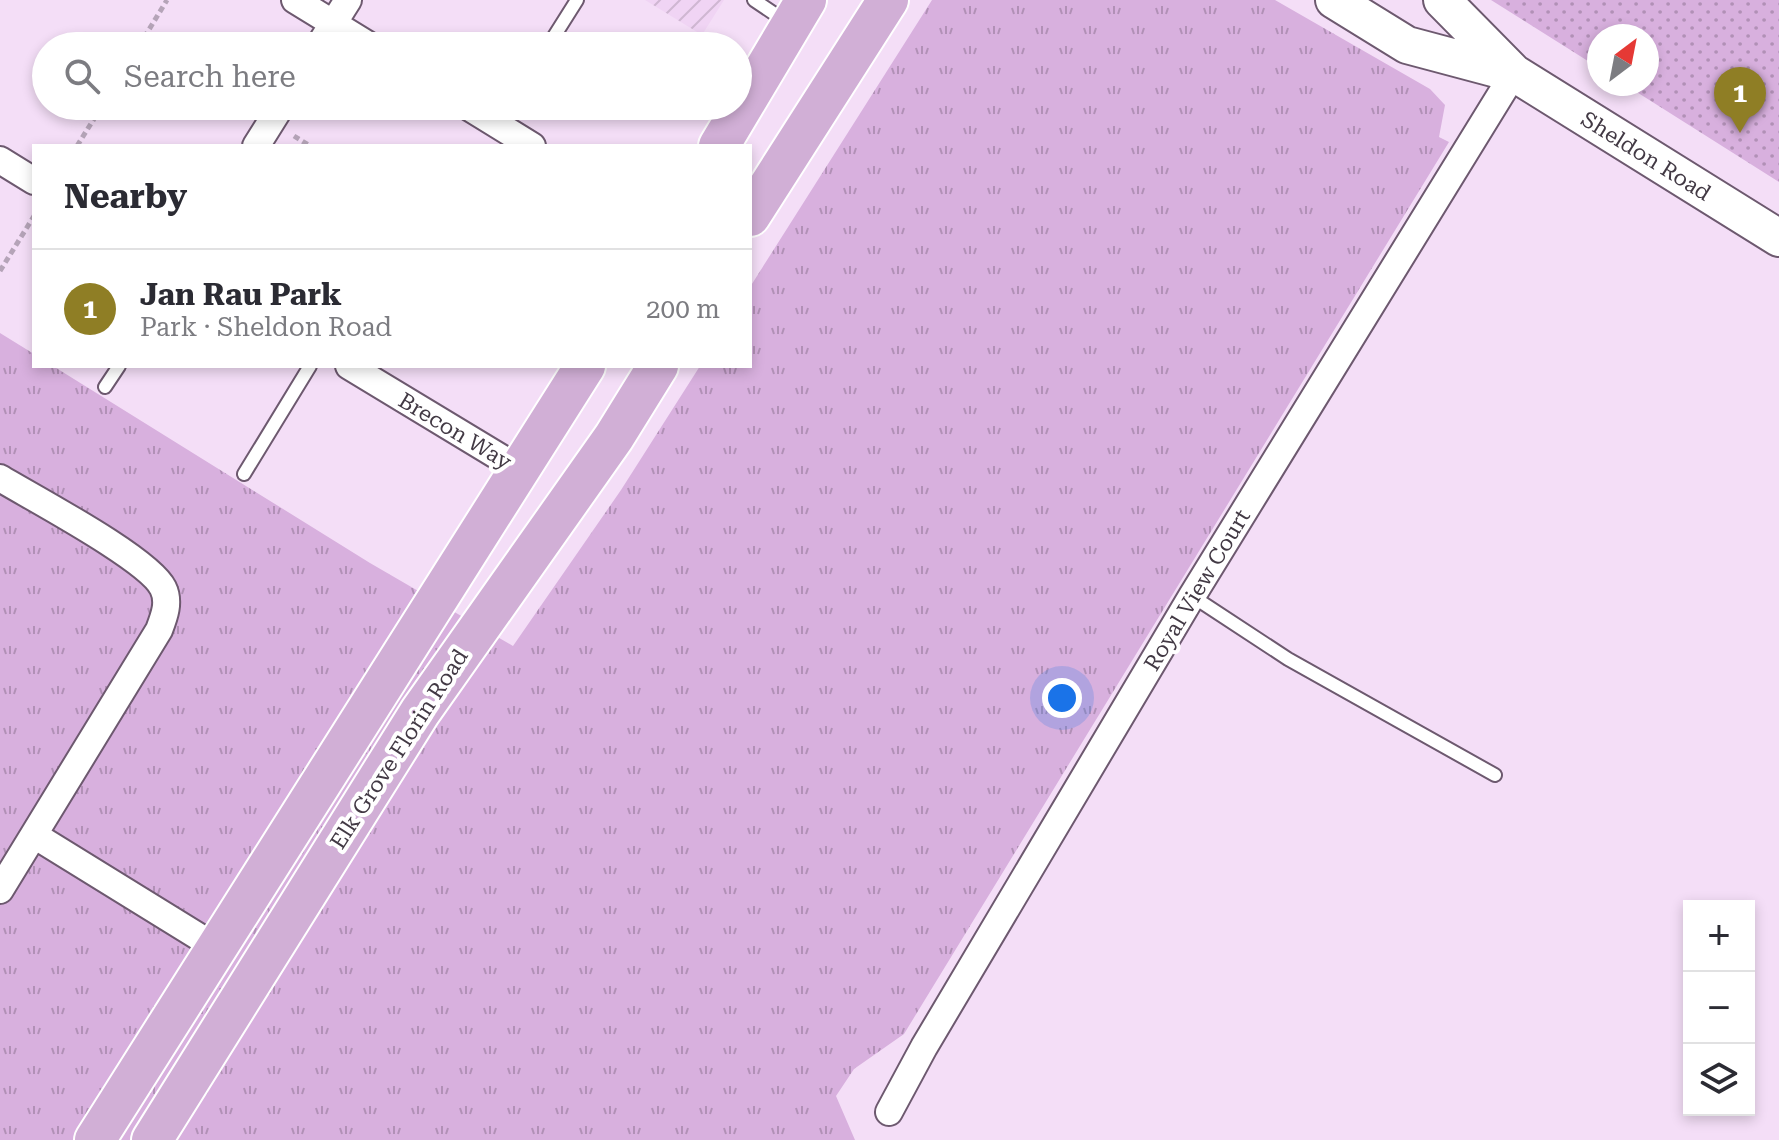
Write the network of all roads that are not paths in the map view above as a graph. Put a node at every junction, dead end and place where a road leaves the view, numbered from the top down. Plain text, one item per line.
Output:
1 (295, 0) edge
2 (348, 0) edge
3 (577, 0) edge
4 (754, 0) edge
5 (888, 0) edge
6 (1334, 0) edge
7 (1442, 0) edge
8 (798, 12) edge
9 (333, 23) junction
10 (328, 32) edge
11 (347, 32) edge
12 (557, 32) edge
13 (1514, 73) junction
14 (752, 90) edge
15 (272, 120) edge
16 (508, 120) edge
17 (734, 120) edge
18 (257, 144) edge
19 (530, 144) edge
20 (720, 144) edge
21 (0, 160) edge
22 (32, 180) edge
23 (752, 213) edge
24 (1779, 238) edge
25 (118, 368) edge
26 (309, 368) edge
27 (352, 368) edge
28 (584, 368) edge
29 (657, 368) edge
30 (105, 387) dead end
31 (521, 470) junction
32 (244, 474) dead end
33 (0, 478) edge
34 (525, 563) junction
35 (1192, 596) junction
36 (1495, 775) dead end
37 (34, 835) junction
38 (0, 890) edge
39 (217, 948) junction
40 (889, 1112) dead end
41 (95, 1140) edge
42 (152, 1140) edge

1 - 9 street
2 - 9 street
3 - 12 lane
4 - 8 lane
5 - 23 main road
6 - 13 main road, Sheldon Road
7 - 13 main road, Sheldon Road
8 - 14 main road
9 - 10 street
9 - 11 street
13 - 24 main road, Sheldon Road
13 - 35 street, Royal View Court
15 - 18 street
16 - 19 street
17 - 20 main road
21 - 22 street
25 - 30 lane
26 - 32 lane
27 - 31 street, Brecon Way
28 - 31 main road, Elk Grove Florin Road
29 - 34 main road, Elk Grove Florin Road
31 - 34 main road
31 - 39 main road, Elk Grove Florin Road
33 - 37 street
34 - 42 main road, Elk Grove Florin Road
35 - 36 lane
35 - 40 street, Royal View Court
37 - 38 street
37 - 39 street
39 - 41 main road, Elk Grove Florin Road

